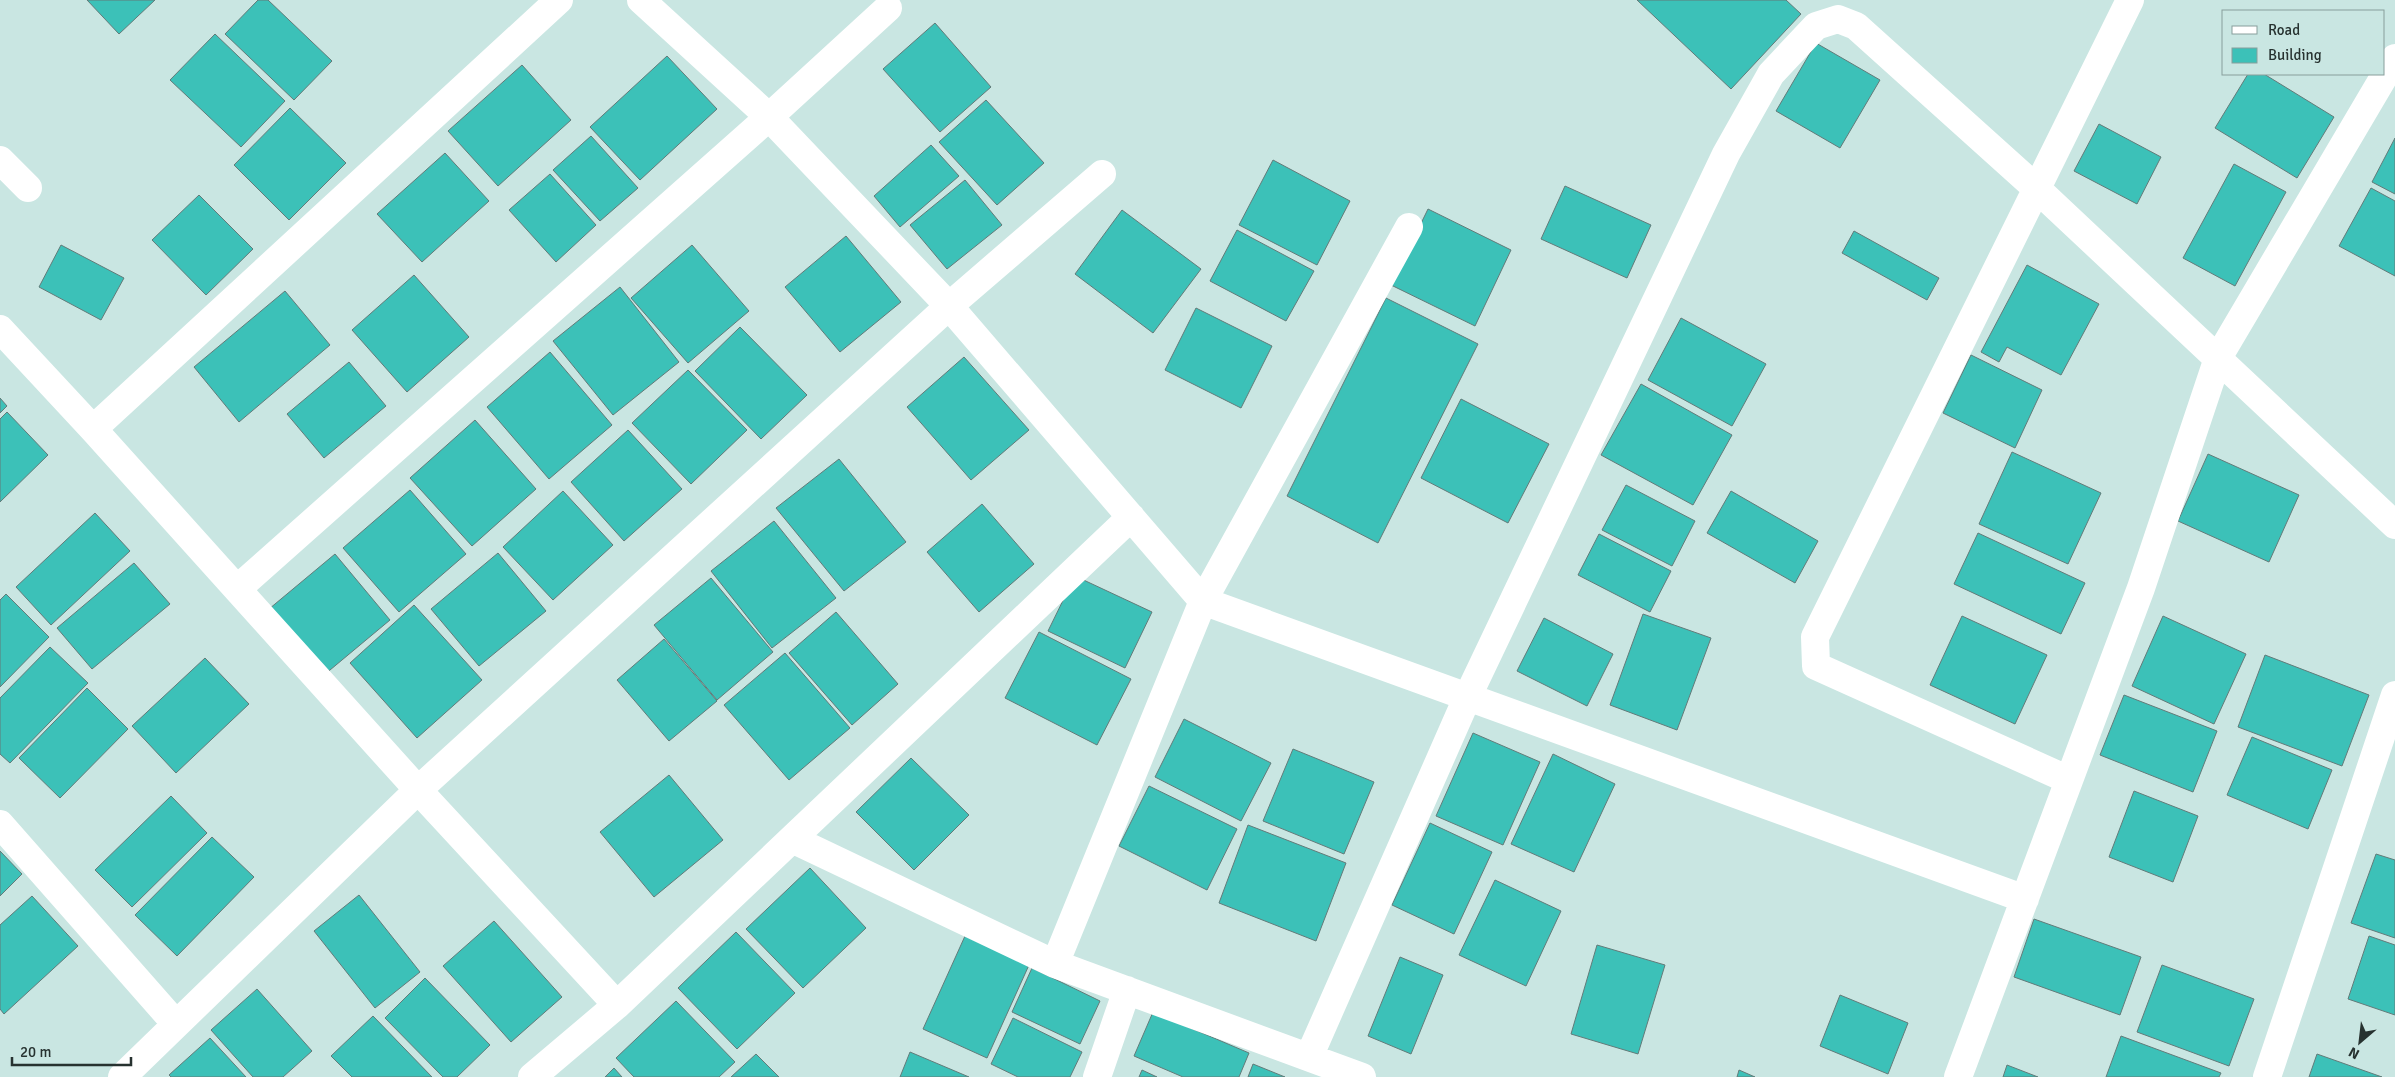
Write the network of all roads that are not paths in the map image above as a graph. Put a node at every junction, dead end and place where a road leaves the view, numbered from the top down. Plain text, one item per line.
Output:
1 (559, 0) edge
2 (641, 0) edge
3 (2130, 0) edge
4 (888, 8) dead end
5 (2395, 58) edge
6 (2385, 75) edge
7 (2385, 75) edge
8 (769, 117) junction
9 (0, 160) edge
10 (1102, 174) dead end
11 (28, 188) dead end
12 (2036, 188) junction
13 (1409, 227) dead end
14 (949, 306) junction
15 (0, 329) edge
16 (2218, 358) junction
17 (93, 429) junction
18 (1131, 516) junction
19 (2395, 525) edge
20 (237, 589) junction
21 (1203, 601) junction
22 (2395, 695) edge
23 (1467, 698) junction
24 (2070, 780) junction
25 (418, 790) junction
26 (0, 824) edge
27 (792, 839) junction
28 (2025, 899) junction
29 (1055, 964) junction
30 (1127, 990) junction
31 (617, 1005) junction
32 (176, 1024) junction
33 (1309, 1057) junction
34 (122, 1077) edge
35 (532, 1077) edge
36 (1097, 1077) edge
37 (1362, 1077) edge
38 (1958, 1077) edge
39 (2267, 1077) edge

1 - 17 street
2 - 8 street
3 - 12 street
4 - 8 street
5 - 7 street
6 - 16 street
8 - 14 street
8 - 20 street
9 - 11 street
10 - 14 street
12 - 16 street
12 - 23 street
12 - 24 street
13 - 21 street
14 - 18 street
14 - 25 street
15 - 17 street
16 - 19 street
16 - 24 street
17 - 20 street
18 - 21 street
18 - 27 street
20 - 25 street
21 - 23 street
21 - 29 street
22 - 39 street
23 - 28 street
23 - 33 street
24 - 28 street
25 - 31 street
25 - 32 street
26 - 32 street
27 - 29 street
27 - 31 street
28 - 38 street
29 - 30 street
30 - 33 street
30 - 36 street
31 - 35 street
32 - 34 street
33 - 37 street

